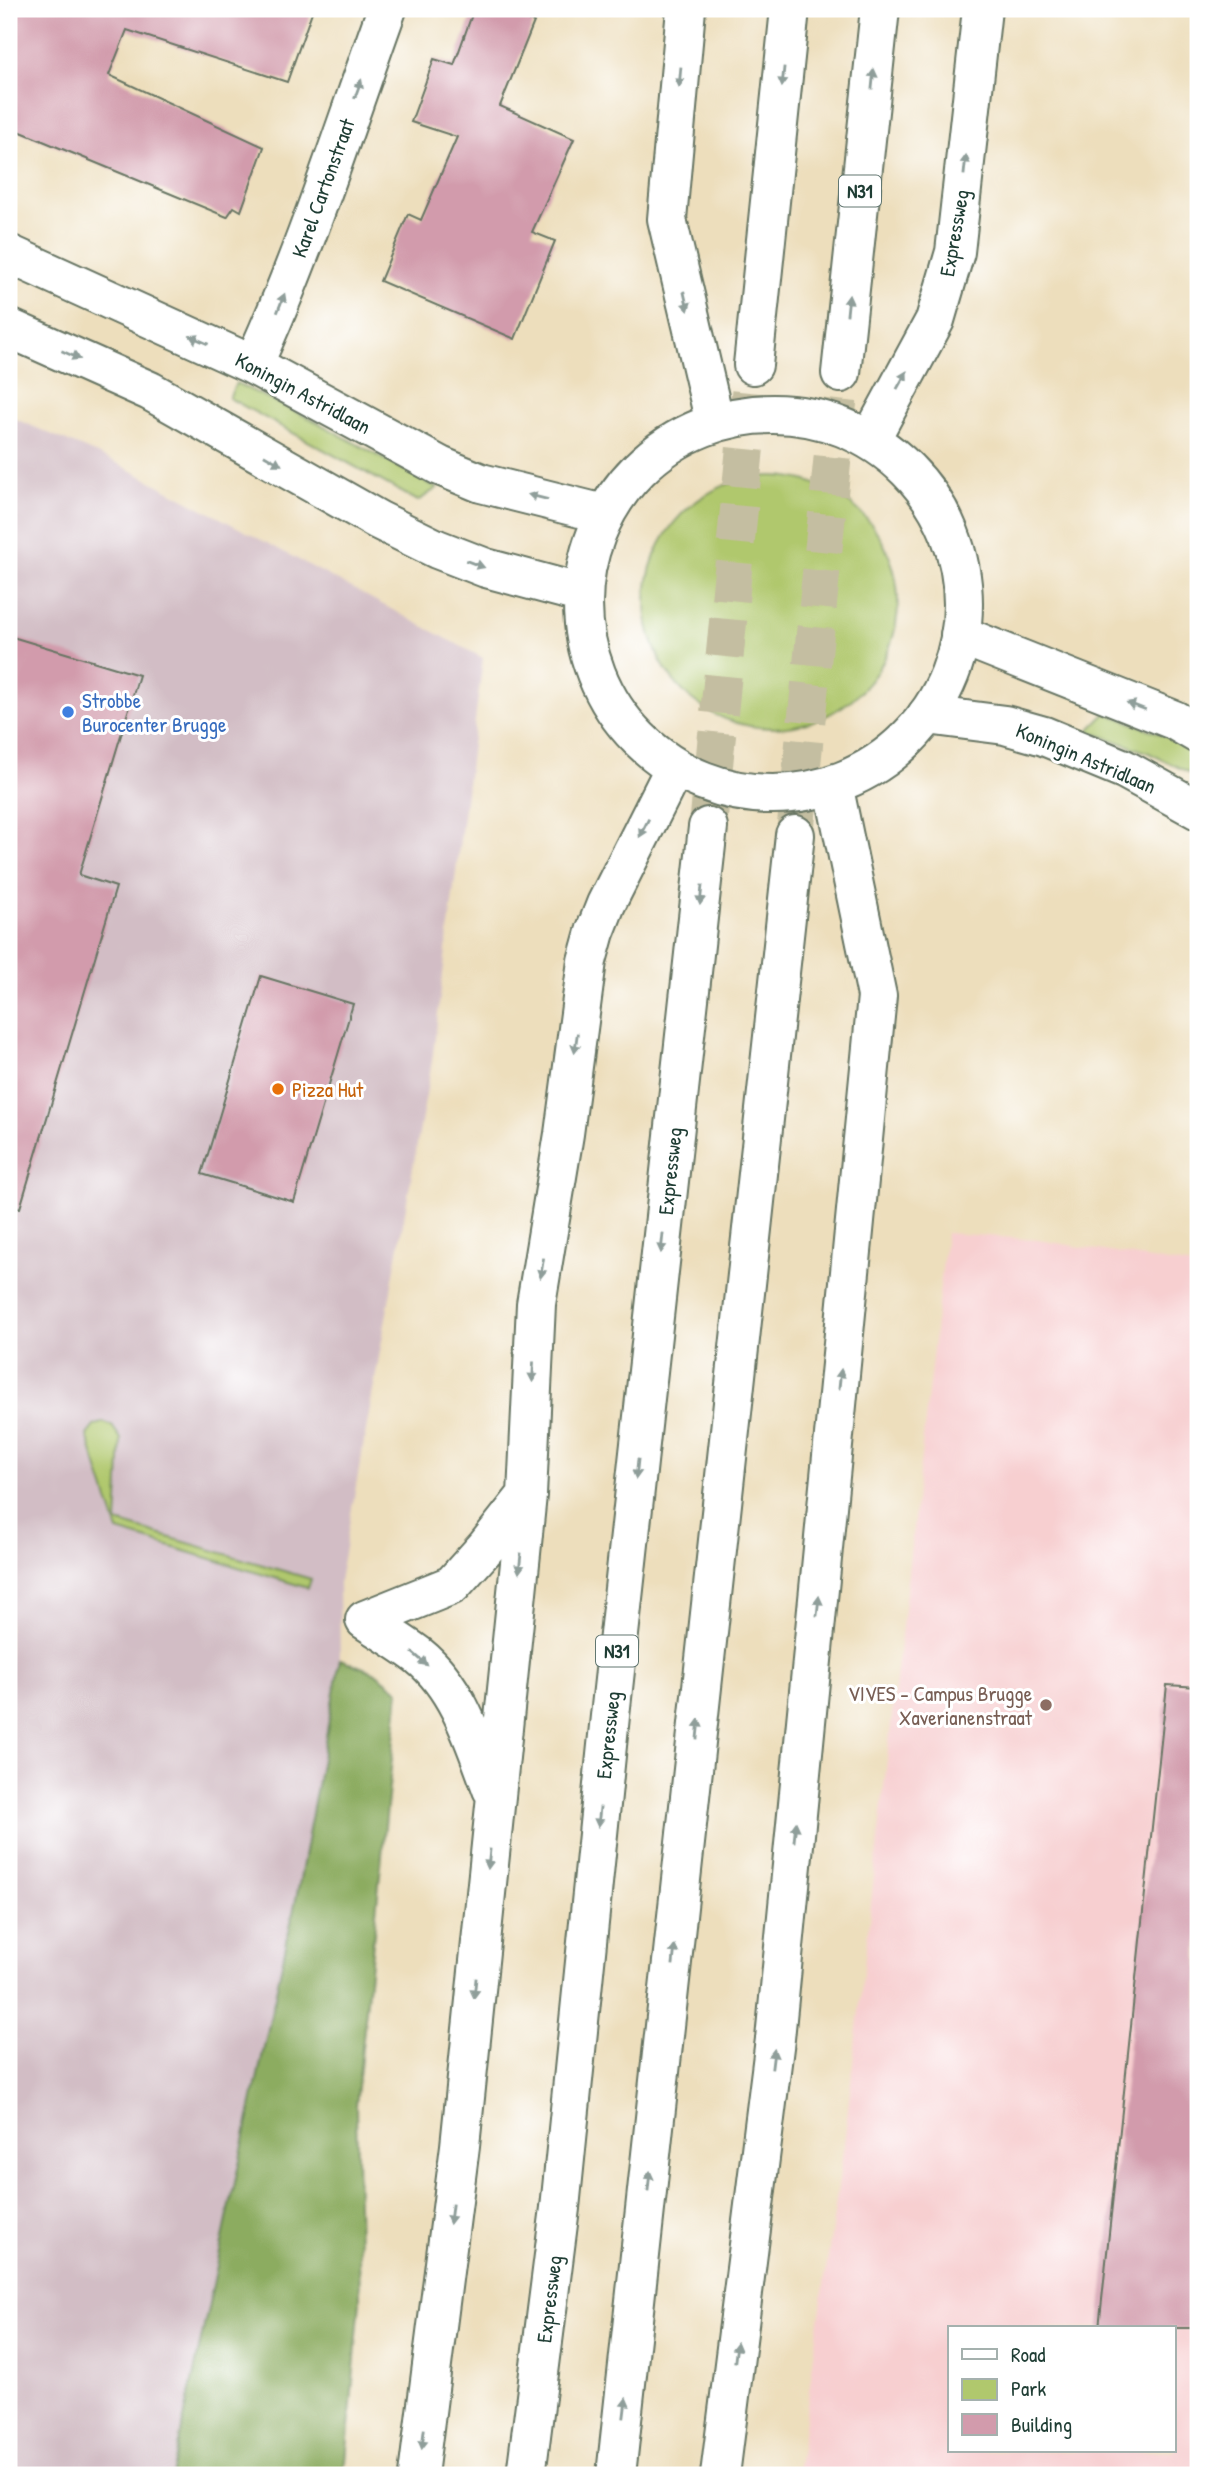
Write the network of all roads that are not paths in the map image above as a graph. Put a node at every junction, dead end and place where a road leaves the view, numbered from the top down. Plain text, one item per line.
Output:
1 (387, 9) edge
2 (686, 9) edge
3 (790, 9) edge
4 (880, 9) edge
5 (982, 9) edge
6 (9, 254) edge
7 (15, 338) edge
8 (253, 365) junction
9 (753, 365) tunnel mouth
10 (841, 373) tunnel mouth
11 (715, 423) junction
12 (870, 440) junction
13 (604, 514) junction
14 (583, 594) junction
15 (960, 635) junction
16 (927, 715) junction
17 (1198, 734) edge
18 (675, 768) junction
19 (833, 784) junction
20 (1198, 810) edge
21 (708, 827) tunnel mouth
22 (795, 835) tunnel mouth
23 (527, 1495) junction
24 (495, 1798) junction
25 (418, 2475) edge
26 (526, 2475) edge
27 (616, 2475) edge
28 (720, 2475) edge

8 -> 1 main road, Karel Cartonstraat
2 -> 11 main road
3 -> 9 main road
10 -> 4 main road, N31
12 -> 5 main road, Expressweg
8 -> 6 main road, Koningin Astridlaan
7 -> 14 main road
13 -> 8 main road, Koningin Astridlaan
11 - 12 main road
11 - 13 main road
12 - 15 main road
13 - 14 main road
14 - 18 main road
15 - 16 main road
17 -> 15 main road
16 - 19 main road
16 - 20 main road, Koningin Astridlaan
18 - 19 main road
18 -> 23 main road
28 -> 19 main road
21 -> 26 main road, Expressweg / N31
27 -> 22 main road
23 -> 24 main road
23 -> 24 main road
24 -> 25 main road

